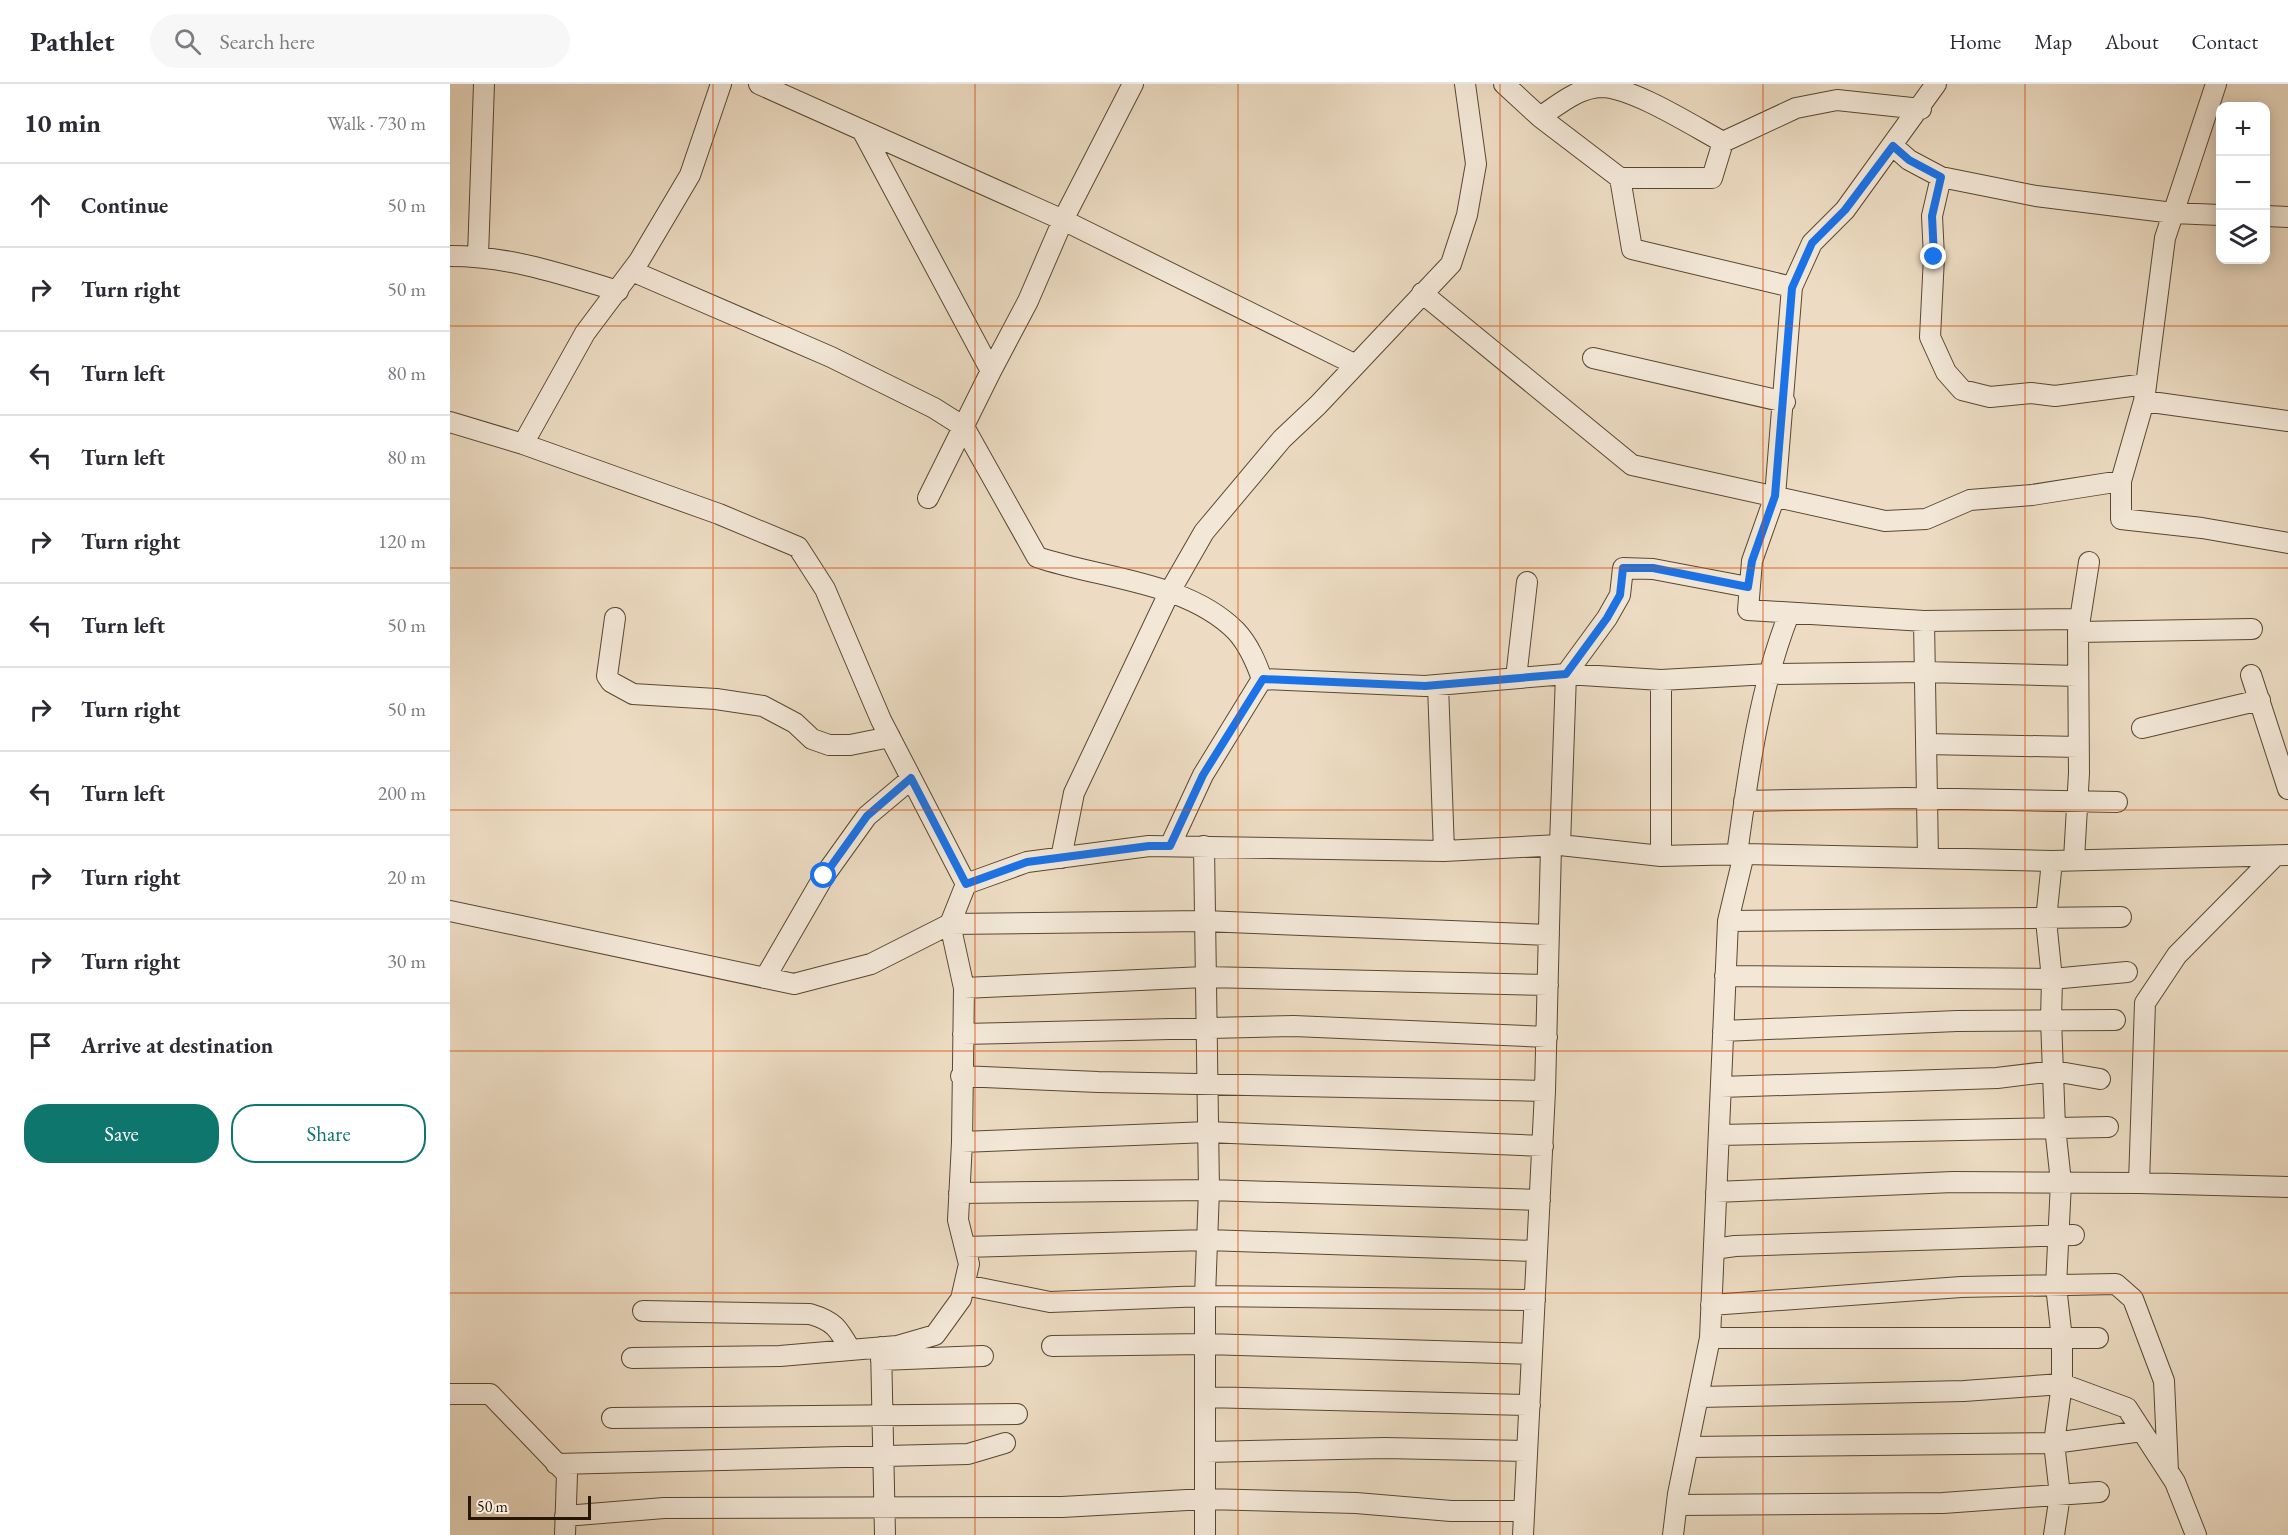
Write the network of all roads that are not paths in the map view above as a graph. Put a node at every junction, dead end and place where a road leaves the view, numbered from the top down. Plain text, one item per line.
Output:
1 (484, 84) edge
2 (721, 84) edge
3 (759, 84) edge
4 (1133, 84) edge
5 (1465, 84) edge
6 (1504, 84) edge
7 (1936, 84) edge
8 (2216, 84) edge
9 (1921, 109) junction
10 (1540, 117) junction
11 (862, 130) junction
12 (1723, 142) junction
13 (1893, 146) junction
14 (1941, 177) junction
15 (1620, 178) junction
16 (2173, 213) junction
17 (2216, 215) edge
18 (2270, 216) edge
19 (2288, 217) edge
20 (1063, 220) junction
21 (450, 256) edge
22 (478, 256) junction
23 (632, 271) junction
24 (1792, 288) junction
25 (618, 291) junction
26 (1422, 293) junction
27 (1593, 358) dead end
28 (1354, 364) junction
29 (991, 371) junction
30 (2145, 392) junction
31 (1785, 402) junction
32 (2288, 421) edge
33 (450, 422) edge
34 (964, 427) junction
35 (523, 444) junction
36 (2121, 481) junction
37 (1775, 496) junction
38 (928, 498) dead end
39 (2288, 543) edge
40 (2090, 562) dead end
41 (1527, 582) dead end
42 (1748, 587) junction
43 (1169, 593) junction
44 (1789, 614) junction
45 (615, 618) dead end
46 (1924, 621) junction
47 (2078, 626) junction
48 (2252, 630) dead end
49 (1925, 672) junction
50 (1566, 674) junction
51 (1769, 674) junction
52 (2251, 675) dead end
53 (2077, 676) junction
54 (1516, 678) junction
55 (1263, 679) junction
56 (1661, 680) junction
57 (1438, 685) junction
58 (2260, 700) junction
59 (2142, 728) dead end
60 (890, 737) junction
61 (1926, 744) junction
62 (2078, 747) junction
63 (911, 778) junction
64 (2288, 789) edge
65 (1927, 798) junction
66 (1744, 801) junction
67 (2076, 801) junction
68 (2117, 802) dead end
69 (1556, 845) junction
70 (1170, 846) junction
71 (1204, 846) junction
72 (1444, 851) junction
73 (1740, 854) junction
74 (2281, 855) edge
75 (1661, 856) junction
76 (1061, 858) junction
77 (1928, 858) junction
78 (2074, 859) junction
79 (2052, 861) junction
80 (966, 884) junction
81 (450, 911) edge
82 (2121, 917) dead end
83 (2046, 920) junction
84 (1204, 921) junction
85 (1728, 921) junction
86 (950, 924) junction
87 (1549, 935) junction
88 (2127, 972) dead end
89 (1725, 976) junction
90 (1205, 977) junction
91 (765, 978) junction
92 (2052, 979) junction
93 (1548, 986) junction
94 (964, 988) junction
95 (2051, 1019) junction
96 (2115, 1020) dead end
97 (1206, 1027) junction
98 (1723, 1031) junction
99 (963, 1034) junction
100 (1547, 1037) junction
101 (2054, 1071) junction
102 (961, 1076) junction
103 (2100, 1079) dead end
104 (1207, 1083) junction
105 (1721, 1087) junction
106 (1545, 1091) junction
107 (2055, 1127) junction
108 (2108, 1127) dead end
109 (1208, 1132) junction
110 (1719, 1135) junction
111 (962, 1142) junction
112 (1543, 1146) junction
113 (2061, 1182) junction
114 (2139, 1183) junction
115 (2288, 1187) edge
116 (1209, 1190) junction
117 (1716, 1192) junction
118 (959, 1193) junction
119 (1540, 1200) junction
120 (2067, 1235) junction
121 (1207, 1240) junction
122 (965, 1247) junction
123 (1714, 1250) junction
124 (1536, 1251) junction
125 (965, 1285) junction
126 (2056, 1286) junction
127 (1205, 1296) junction
128 (1535, 1300) junction
129 (1711, 1305) junction
130 (643, 1311) dead end
131 (1710, 1338) junction
132 (2098, 1338) dead end
133 (2062, 1339) junction
134 (1205, 1344) junction
135 (1052, 1346) dead end
136 (850, 1349) junction
137 (881, 1354) junction
138 (1532, 1354) junction
139 (983, 1356) dead end
140 (632, 1358) dead end
141 (2062, 1383) junction
142 (450, 1394) edge
143 (1205, 1397) junction
144 (1699, 1397) junction
145 (1530, 1405) junction
146 (1017, 1414) dead end
147 (882, 1417) junction
148 (612, 1418) dead end
149 (2142, 1431) junction
150 (1005, 1443) dead end
151 (2054, 1443) junction
152 (1689, 1447) junction
153 (1527, 1451) junction
154 (1205, 1452) junction
155 (884, 1456) junction
156 (556, 1464) junction
157 (2168, 1471) junction
158 (2099, 1492) dead end
159 (2060, 1495) junction
160 (1205, 1499) junction
161 (1677, 1505) junction
162 (884, 1509) junction
163 (1524, 1511) junction
164 (565, 1525) edge
165 (885, 1535) edge
166 (1205, 1535) edge
167 (1523, 1535) edge
168 (1673, 1535) edge
169 (2054, 1535) edge
170 (2196, 1535) edge

1 - 22 street
2 - 23 street
3 - 11 street
4 - 20 street
5 - 26 street
6 - 10 street
7 - 9 street
8 - 16 street
9 - 12 street
9 - 13 street
10 - 12 street
10 - 15 street
11 - 20 street
11 - 29 street
12 - 15 street
13 - 14 street
13 - 24 street
14 - 16 street
14 - 30 street
15 - 24 street
16 - 17 street
16 - 30 street
18 - 19 street
20 - 28 street
20 - 29 street
21 - 22 street
22 - 25 street
23 - 25 street
23 - 34 street
24 - 31 street
25 - 35 street
26 - 28 street
26 - 37 street
27 - 31 street
28 - 43 street
29 - 34 street
30 - 32 street
30 - 36 street
31 - 37 street
33 - 35 street
34 - 38 street
34 - 43 street
35 - 60 street
36 - 37 street
36 - 39 street
37 - 42 street
40 - 47 street
41 - 54 street
42 - 44 street
42 - 50 street
43 - 55 street
43 - 76 street
44 - 46 street
44 - 51 street
45 - 60 street
46 - 47 street
46 - 49 street
47 - 48 street
47 - 53 street
49 - 51 street
49 - 53 street
49 - 61 street
50 - 54 street
50 - 56 street
50 - 69 street
51 - 56 street
51 - 66 street
52 - 58 street
53 - 62 street
54 - 57 street
55 - 57 street
55 - 70 street
56 - 75 street
57 - 72 street
58 - 59 street
58 - 64 street
60 - 63 street
61 - 62 street
61 - 65 street
62 - 67 street
63 - 80 street
63 - 91 street
65 - 66 street
65 - 67 street
65 - 77 street
66 - 73 street
67 - 68 street
67 - 78 street
69 - 72 street
69 - 75 street
69 - 87 street
70 - 71 street
70 - 76 street
71 - 72 street
71 - 84 street
73 - 75 street
73 - 77 street
73 - 85 street
74 - 78 street
74 - 114 street
76 - 80 street
77 - 79 street
78 - 79 street
79 - 83 street
80 - 86 street
81 - 91 street
82 - 83 street
83 - 85 street
83 - 92 street
84 - 86 street
84 - 87 street
84 - 90 street
85 - 89 street
86 - 91 street
86 - 94 street
87 - 93 street
88 - 92 street
89 - 92 street
89 - 98 street
90 - 93 street
90 - 94 street
90 - 97 street
92 - 95 street
93 - 100 street
94 - 99 street
95 - 96 street
95 - 98 street
95 - 101 street
97 - 99 street
97 - 100 street
97 - 104 street
98 - 105 street
99 - 102 street
100 - 106 street
101 - 103 street
101 - 105 street
101 - 107 street
102 - 104 street
102 - 111 street
104 - 106 street
104 - 109 street
105 - 110 street
106 - 112 street
107 - 108 street
107 - 110 street
107 - 113 street
109 - 111 street
109 - 112 street
109 - 116 street
110 - 117 street
111 - 118 street
112 - 119 street
113 - 114 street
113 - 117 street
113 - 120 street
114 - 115 street
116 - 118 street
116 - 119 street
116 - 121 street
117 - 123 street
118 - 122 street
119 - 124 street
120 - 123 street
120 - 126 street
121 - 122 street
121 - 124 street
121 - 127 street
122 - 125 street
123 - 129 street
124 - 128 street
125 - 127 street
125 - 137 street
126 - 129 street
126 - 133 street
126 - 157 street
127 - 128 street
127 - 134 street
128 - 138 street
129 - 131 street
130 - 136 street
131 - 133 street
131 - 144 street
132 - 133 street
133 - 141 street
134 - 135 street
134 - 138 street
134 - 143 street
136 - 137 street
136 - 140 street
137 - 139 street
137 - 147 street
138 - 145 street
141 - 144 street
141 - 149 street
141 - 151 street
142 - 156 street
143 - 145 street
143 - 154 street
144 - 152 street
145 - 153 street
146 - 147 street
147 - 148 street
147 - 155 street
149 - 151 street
149 - 157 street
150 - 155 street
151 - 152 street
151 - 159 street
152 - 161 street
153 - 154 street
153 - 163 street
154 - 160 street
155 - 156 street
155 - 162 street
156 - 164 street
157 - 170 street
158 - 159 street
159 - 161 street
159 - 169 street
160 - 162 street
160 - 163 street
160 - 166 street
161 - 168 street
162 - 164 street
162 - 165 street
163 - 167 street

